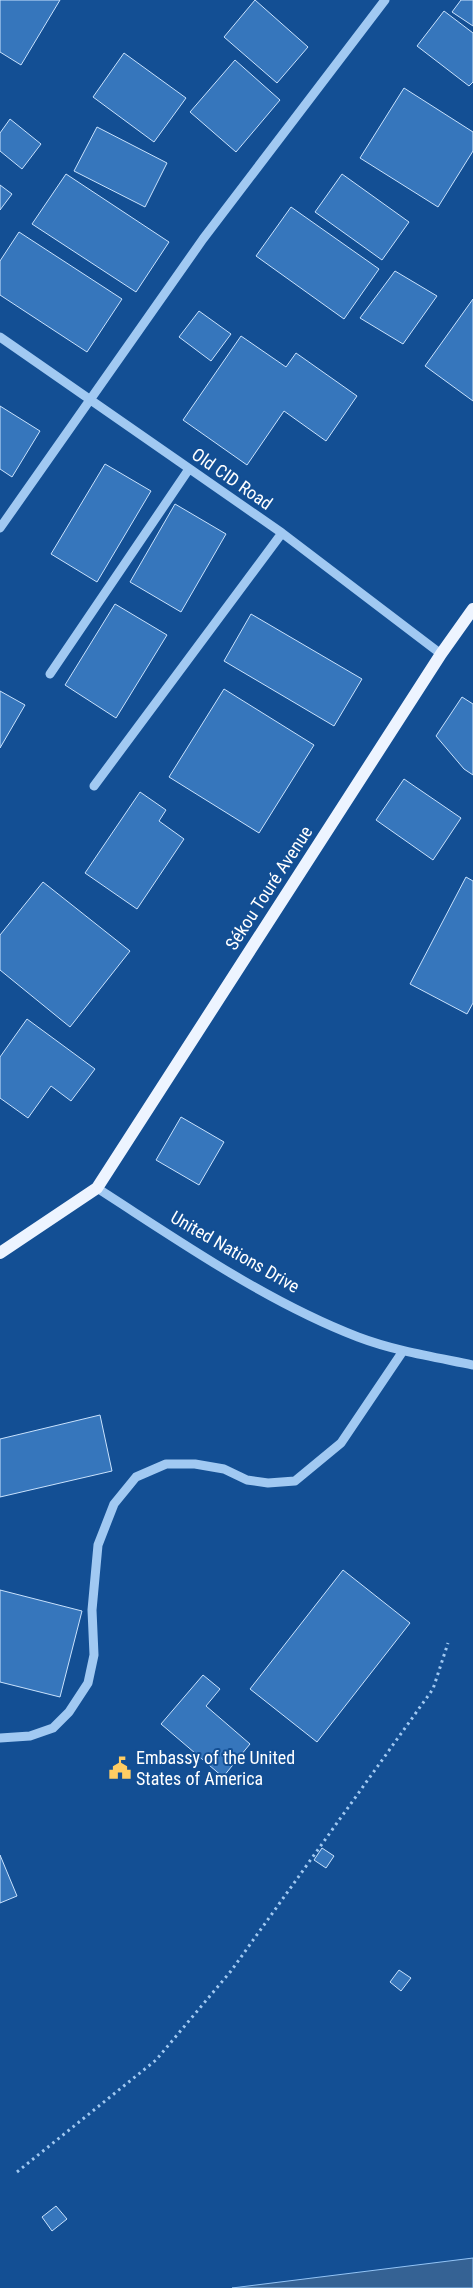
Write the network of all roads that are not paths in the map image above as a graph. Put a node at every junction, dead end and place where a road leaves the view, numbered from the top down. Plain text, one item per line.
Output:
1 (385, 0) edge
2 (0, 337) edge
3 (88, 400) junction
4 (189, 469) junction
5 (0, 528) edge
6 (282, 533) junction
7 (473, 609) edge
8 (441, 654) junction
9 (50, 674) dead end
10 (94, 786) dead end
11 (97, 1188) junction
12 (0, 1254) edge
13 (403, 1351) junction
14 (473, 1365) edge
15 (0, 1738) edge

1 - 3 street
2 - 3 street, Old CID Road
3 - 4 street, Old CID Road
3 - 5 street
4 - 6 street, Old CID Road
4 - 9 street
6 - 8 street, Old CID Road
6 - 10 street
7 - 8 main road, Sékou Touré Avenue
8 - 11 main road, Sékou Touré Avenue
11 - 12 main road
11 - 13 street, United Nations Drive
13 - 14 street, United Nations Drive
13 - 15 street

